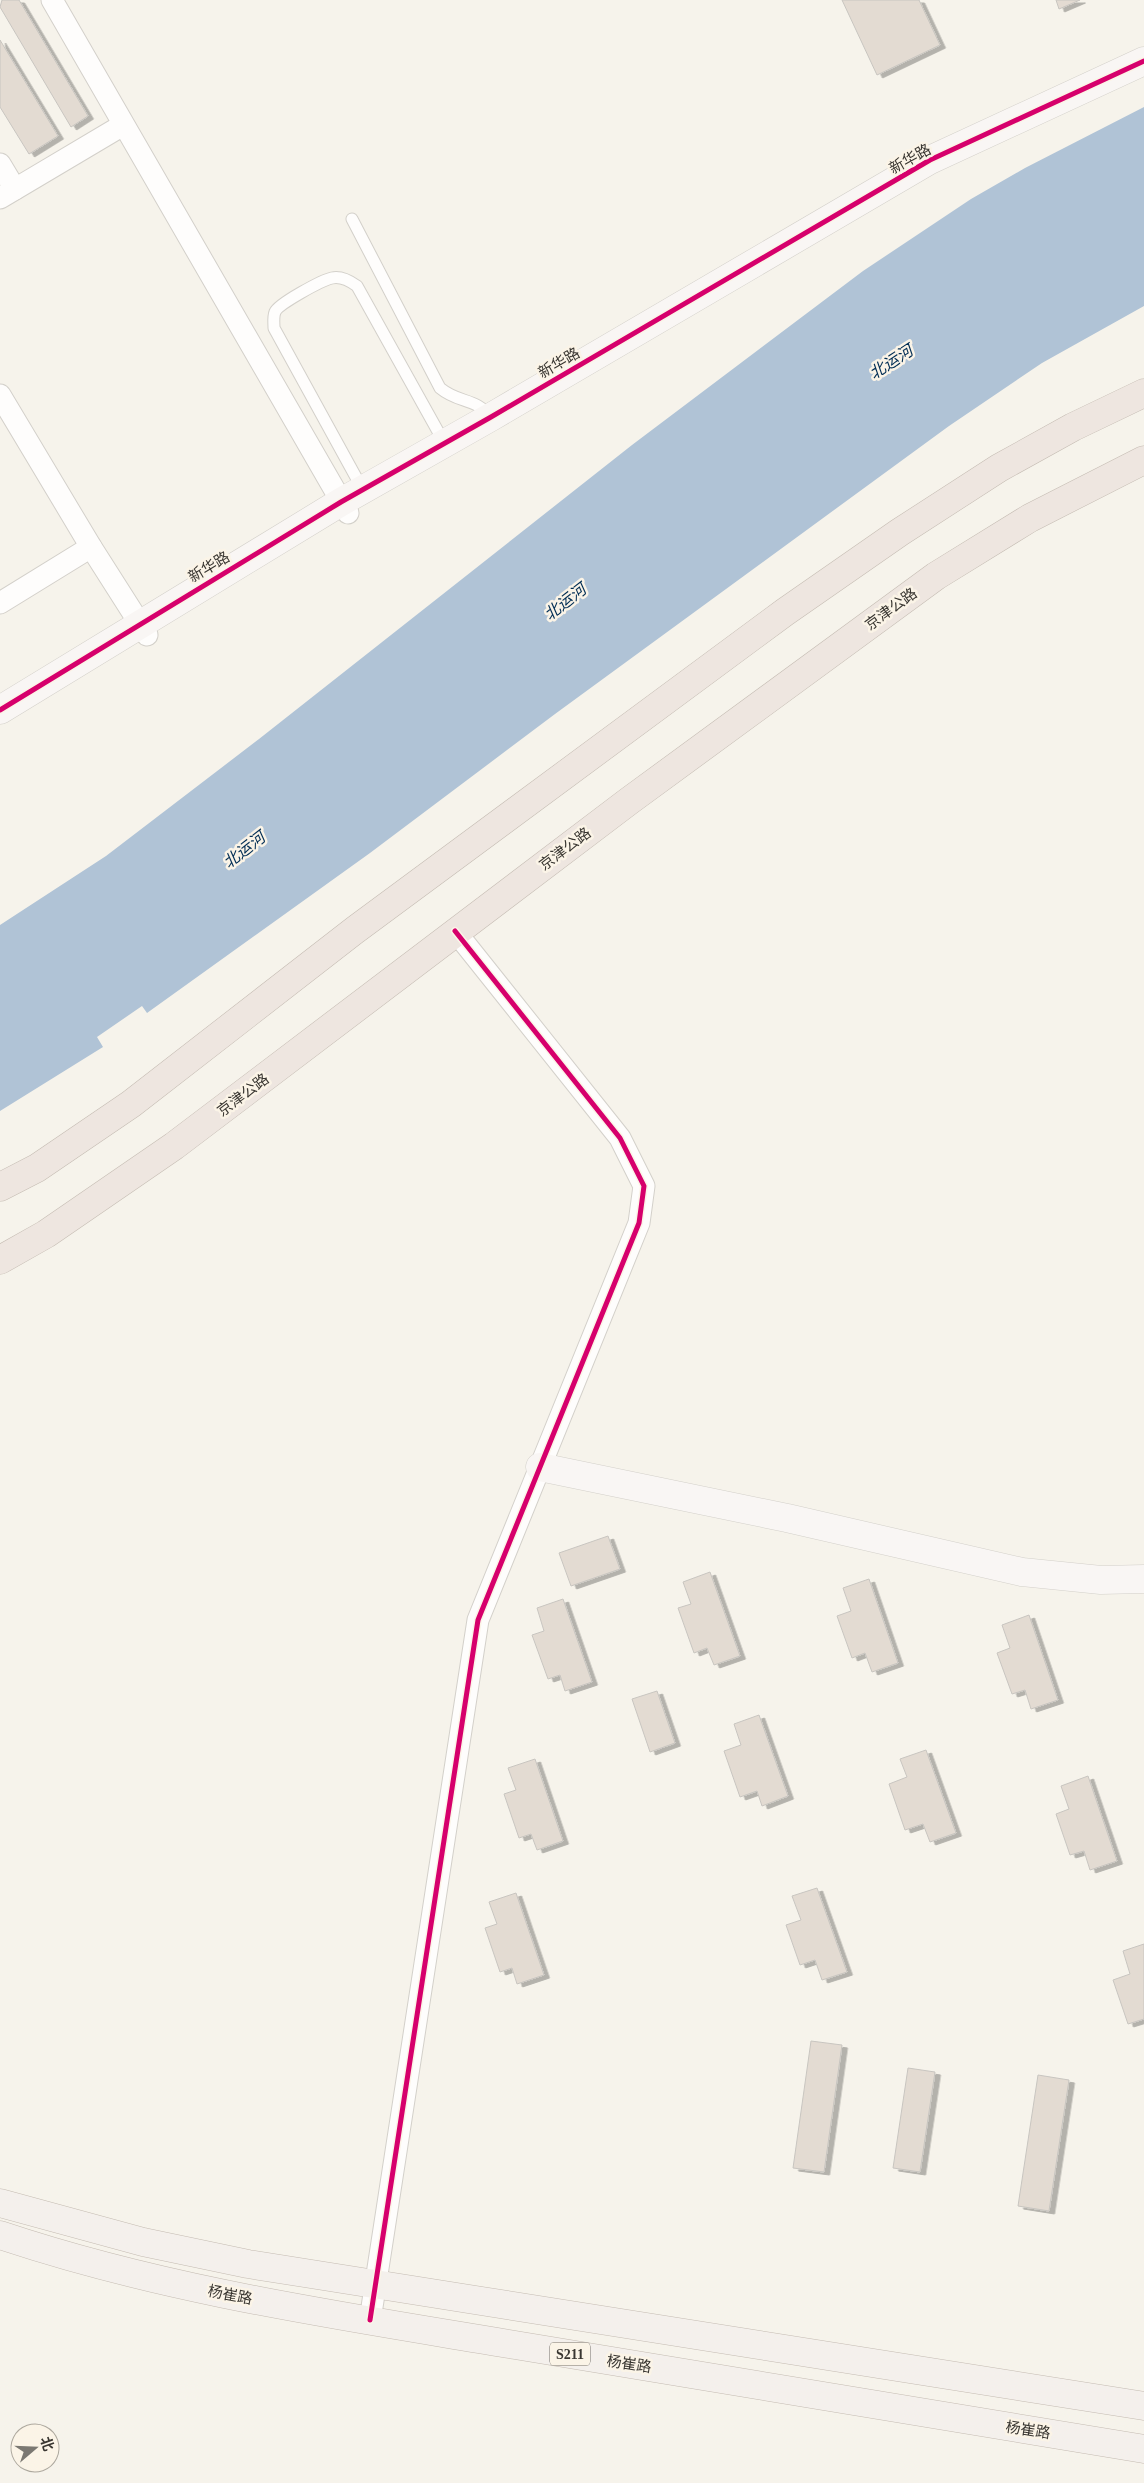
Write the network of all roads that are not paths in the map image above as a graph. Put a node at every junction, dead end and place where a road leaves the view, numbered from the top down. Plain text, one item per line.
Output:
1 (52, 0) edge
2 (1144, 61) edge
3 (1144, 77) edge
4 (123, 125) junction
5 (0, 164) edge
6 (8, 193) edge
7 (352, 218) dead end
8 (1144, 393) edge
9 (0, 395) edge
10 (493, 423) junction
11 (448, 449) junction
12 (1144, 460) edge
13 (355, 502) junction
14 (90, 547) junction
15 (0, 603) edge
16 (143, 629) junction
17 (0, 710) edge
18 (0, 724) edge
19 (455, 932) junction
20 (0, 1187) edge
21 (0, 1260) edge
22 (540, 1467) junction
23 (1144, 1579) edge
24 (0, 2203) edge
25 (0, 2236) edge
26 (374, 2284) junction
27 (370, 2320) junction
28 (1144, 2406) edge
29 (1144, 2450) edge

1 - 4 street
2 - 10 street, 新华路
3 - 10 street, 新华路
4 - 6 street
4 - 13 street
5 - 6 street
7 - 10 lane
8 - 20 highway
9 - 14 street
10 - 11 street, 新华路
11 - 13 street, 新华路
11 - 13 lane
12 - 19 highway, 京津公路
13 - 16 street, 新华路
14 - 15 street
14 - 16 street
16 - 17 street, 新华路
16 - 18 street, 新华路
19 - 21 highway, 京津公路
19 - 22 street
22 - 23 street
22 - 26 street
24 - 26 main road
25 - 27 main road, 杨崔路 / S211
26 - 27 street
26 - 28 main road
27 - 29 main road, 杨崔路 / S211

